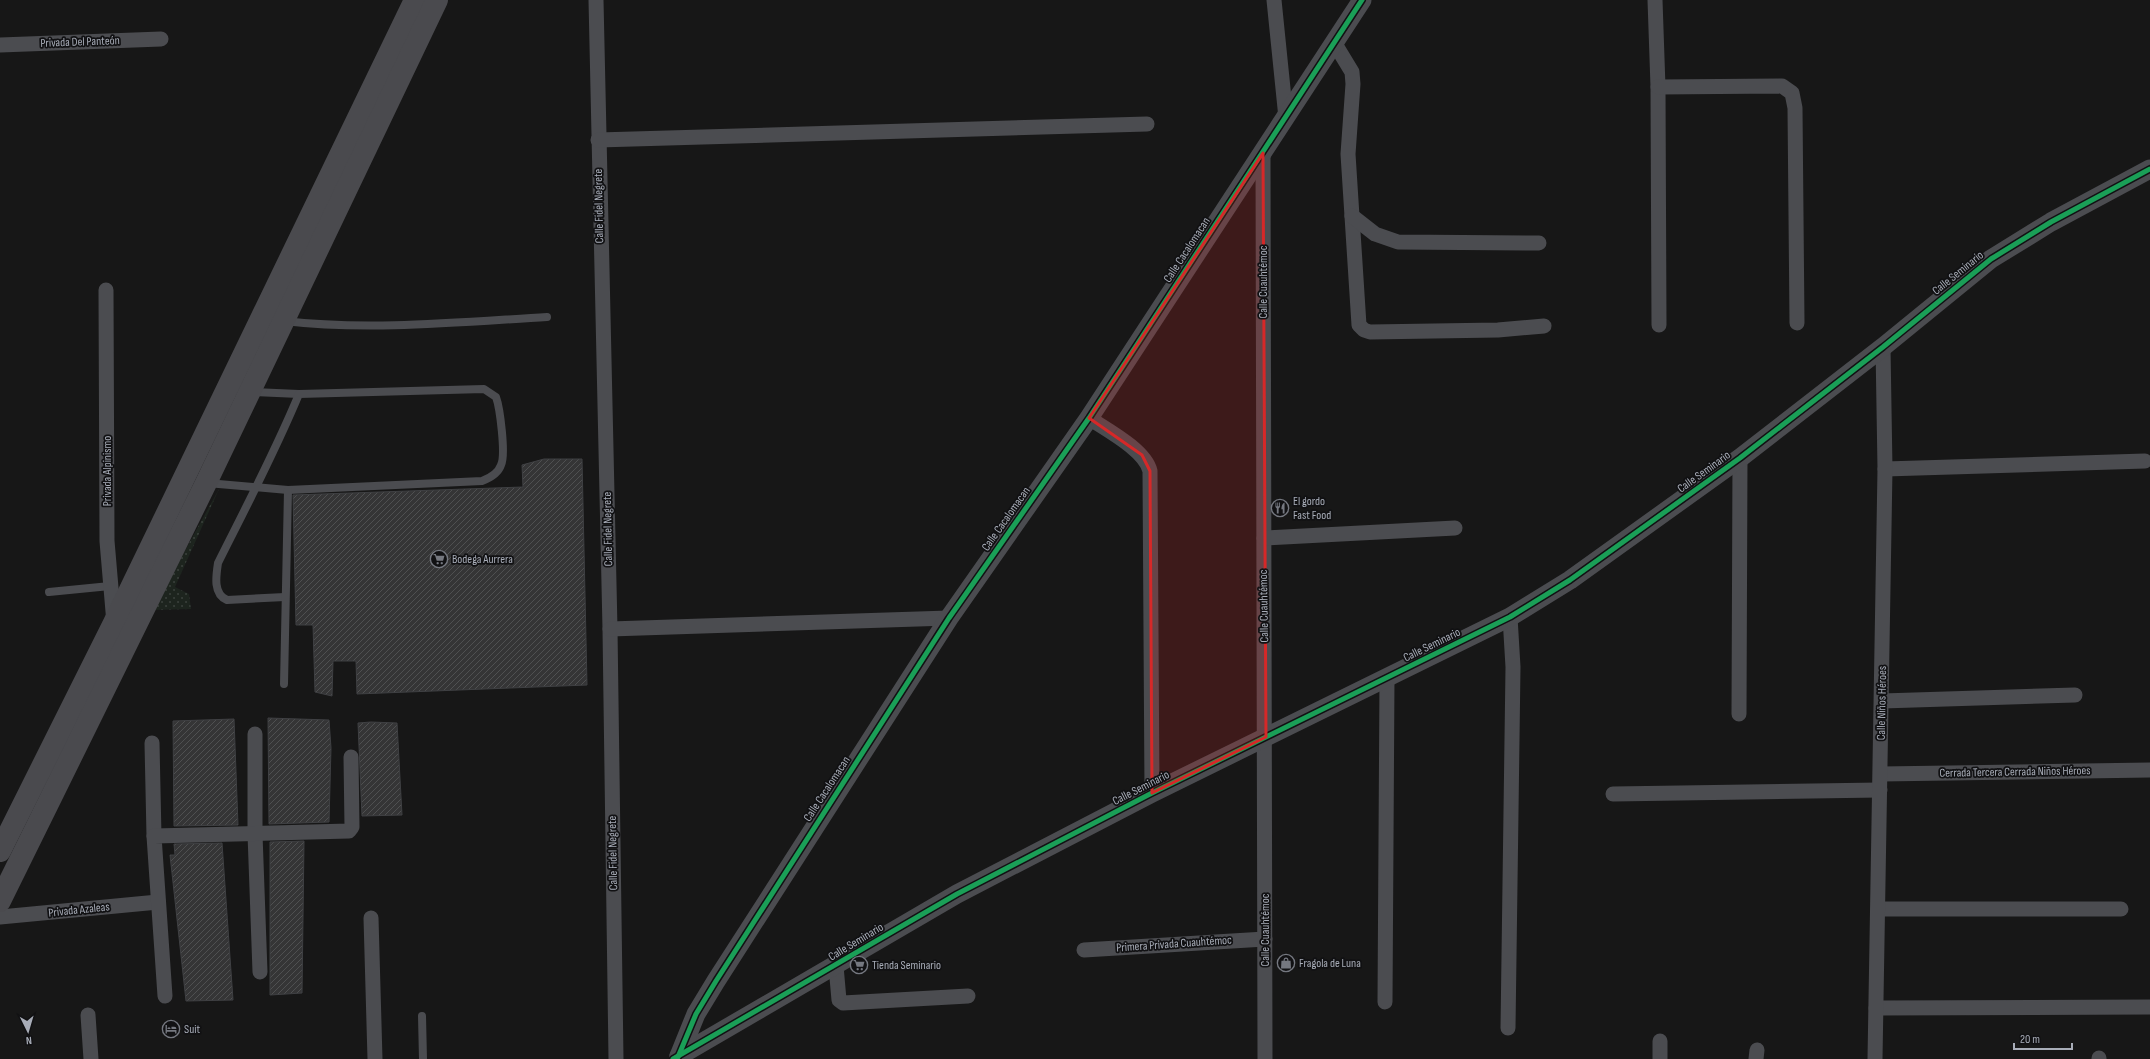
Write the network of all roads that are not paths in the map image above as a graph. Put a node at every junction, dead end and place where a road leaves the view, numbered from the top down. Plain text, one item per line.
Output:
1 (415, 0) edge
2 (438, 0) edge
3 (596, 0) edge
4 (1274, 0) edge
5 (1362, 0) edge
6 (1655, 0) edge
7 (161, 39) dead end
8 (1335, 44) junction
9 (0, 45) edge
10 (1658, 87) junction
11 (1286, 118) junction
12 (1147, 124) dead end
13 (598, 140) junction
14 (1263, 153) junction
15 (2150, 169) edge
16 (1352, 216) junction
17 (1539, 243) dead end
18 (106, 290) dead end
19 (547, 317) dead end
20 (283, 321) junction
21 (259, 323) junction
22 (1797, 323) dead end
23 (1659, 325) dead end
24 (1544, 326) dead end
25 (1883, 347) junction
26 (239, 389) junction
27 (299, 394) junction
28 (1089, 418) junction
29 (1740, 458) junction
30 (2145, 461) dead end
31 (1885, 469) junction
32 (195, 479) junction
33 (255, 488) junction
34 (288, 490) junction
35 (1454, 528) dead end
36 (1264, 538) junction
37 (110, 586) junction
38 (49, 592) dead end
39 (285, 598) junction
40 (1510, 617) junction
41 (949, 618) junction
42 (114, 623) junction
43 (610, 629) junction
44 (124, 649) junction
45 (1387, 678) junction
46 (284, 684) dead end
47 (2075, 695) dead end
48 (1882, 701) junction
49 (1739, 714) dead end
50 (255, 734) dead end
51 (1266, 737) junction
52 (152, 744) dead end
53 (351, 757) dead end
54 (2150, 770) edge
55 (1881, 774) junction
56 (1880, 790) junction
57 (1152, 793) junction
58 (1613, 794) dead end
59 (255, 834) junction
60 (154, 836) junction
61 (0, 851) edge
62 (0, 901) edge
63 (158, 902) junction
64 (1878, 909) junction
65 (2122, 909) dead end
66 (0, 917) edge
67 (370, 918) dead end
68 (1265, 939) junction
69 (1084, 950) dead end
70 (836, 966) junction
71 (260, 972) dead end
72 (165, 996) dead end
73 (968, 996) dead end
74 (1385, 1002) dead end
75 (2150, 1006) edge
76 (1876, 1008) junction
77 (88, 1015) dead end
78 (422, 1016) dead end
79 (1508, 1028) dead end
80 (1660, 1041) dead end
81 (676, 1058) edge
82 (91, 1059) edge
83 (375, 1059) edge
84 (423, 1059) edge
85 (616, 1059) edge
86 (1265, 1059) edge
87 (1660, 1059) edge
88 (1875, 1059) edge

1 - 21 main road
2 - 20 main road
3 - 13 street, Calle Fidel Negrete
4 - 11 street
5 - 8 street, Calle Cacalomacan
6 - 10 street
7 - 9 street, Privada Del Panteón
8 - 11 street, Calle Cacalomacan
8 - 16 street
10 - 22 street
10 - 23 street
11 - 14 street, Calle Cacalomacan
12 - 13 street
13 - 43 street, Calle Fidel Negrete
14 - 28 street, Calle Cacalomacan
14 - 36 street, Calle Cuauhtémoc
15 - 25 street, Calle Seminario
16 - 17 street
16 - 24 street
18 - 37 street, Privada Alpinismo
19 - 20 lane
20 - 21 lane
20 - 26 main road
21 - 26 main road
25 - 29 street, Calle Seminario
25 - 31 street, Calle Niños Héroes
26 - 27 lane
26 - 32 main road
27 - 33 lane
27 - 34 lane
28 - 41 street, Calle Cacalomacan
28 - 57 street
29 - 40 street, Calle Seminario
29 - 49 street
30 - 31 street
31 - 48 street, Calle Niños Héroes
32 - 33 lane
32 - 42 main road
32 - 44 main road
33 - 34 lane
33 - 39 lane
34 - 39 lane
35 - 36 street
36 - 51 street, Calle Cuauhtémoc
37 - 38 lane
37 - 42 street, Privada Alpinismo
39 - 46 lane
40 - 45 street, Calle Seminario
40 - 79 street
41 - 43 street
41 - 81 street, Calle Cacalomacan
42 - 44 street, Privada Alpinismo
42 - 61 main road
43 - 85 street, Calle Fidel Negrete
44 - 62 main road
45 - 51 street, Calle Seminario
45 - 74 street
47 - 48 street
48 - 55 street, Calle Niños Héroes
50 - 59 street
51 - 57 street, Calle Seminario
51 - 68 street, Calle Cuauhtémoc
52 - 60 street
53 - 59 street
54 - 55 street, Cerrada Tercera Cerrada Niños Héroes
55 - 56 street, Calle Niños Héroes
56 - 58 street
56 - 64 street, Calle Niños Héroes
57 - 70 street, Calle Seminario
59 - 60 street
59 - 71 street
60 - 63 street
63 - 66 street, Privada Azaleas
63 - 72 street
64 - 65 street
64 - 76 street, Calle Niños Héroes
67 - 83 street
68 - 69 street, Primera Privada Cuauhtémoc
68 - 86 street, Calle Cuauhtémoc
70 - 73 street
70 - 81 street, Calle Seminario
75 - 76 street
76 - 88 street, Calle Niños Héroes
77 - 82 street
78 - 84 lane
80 - 87 street

